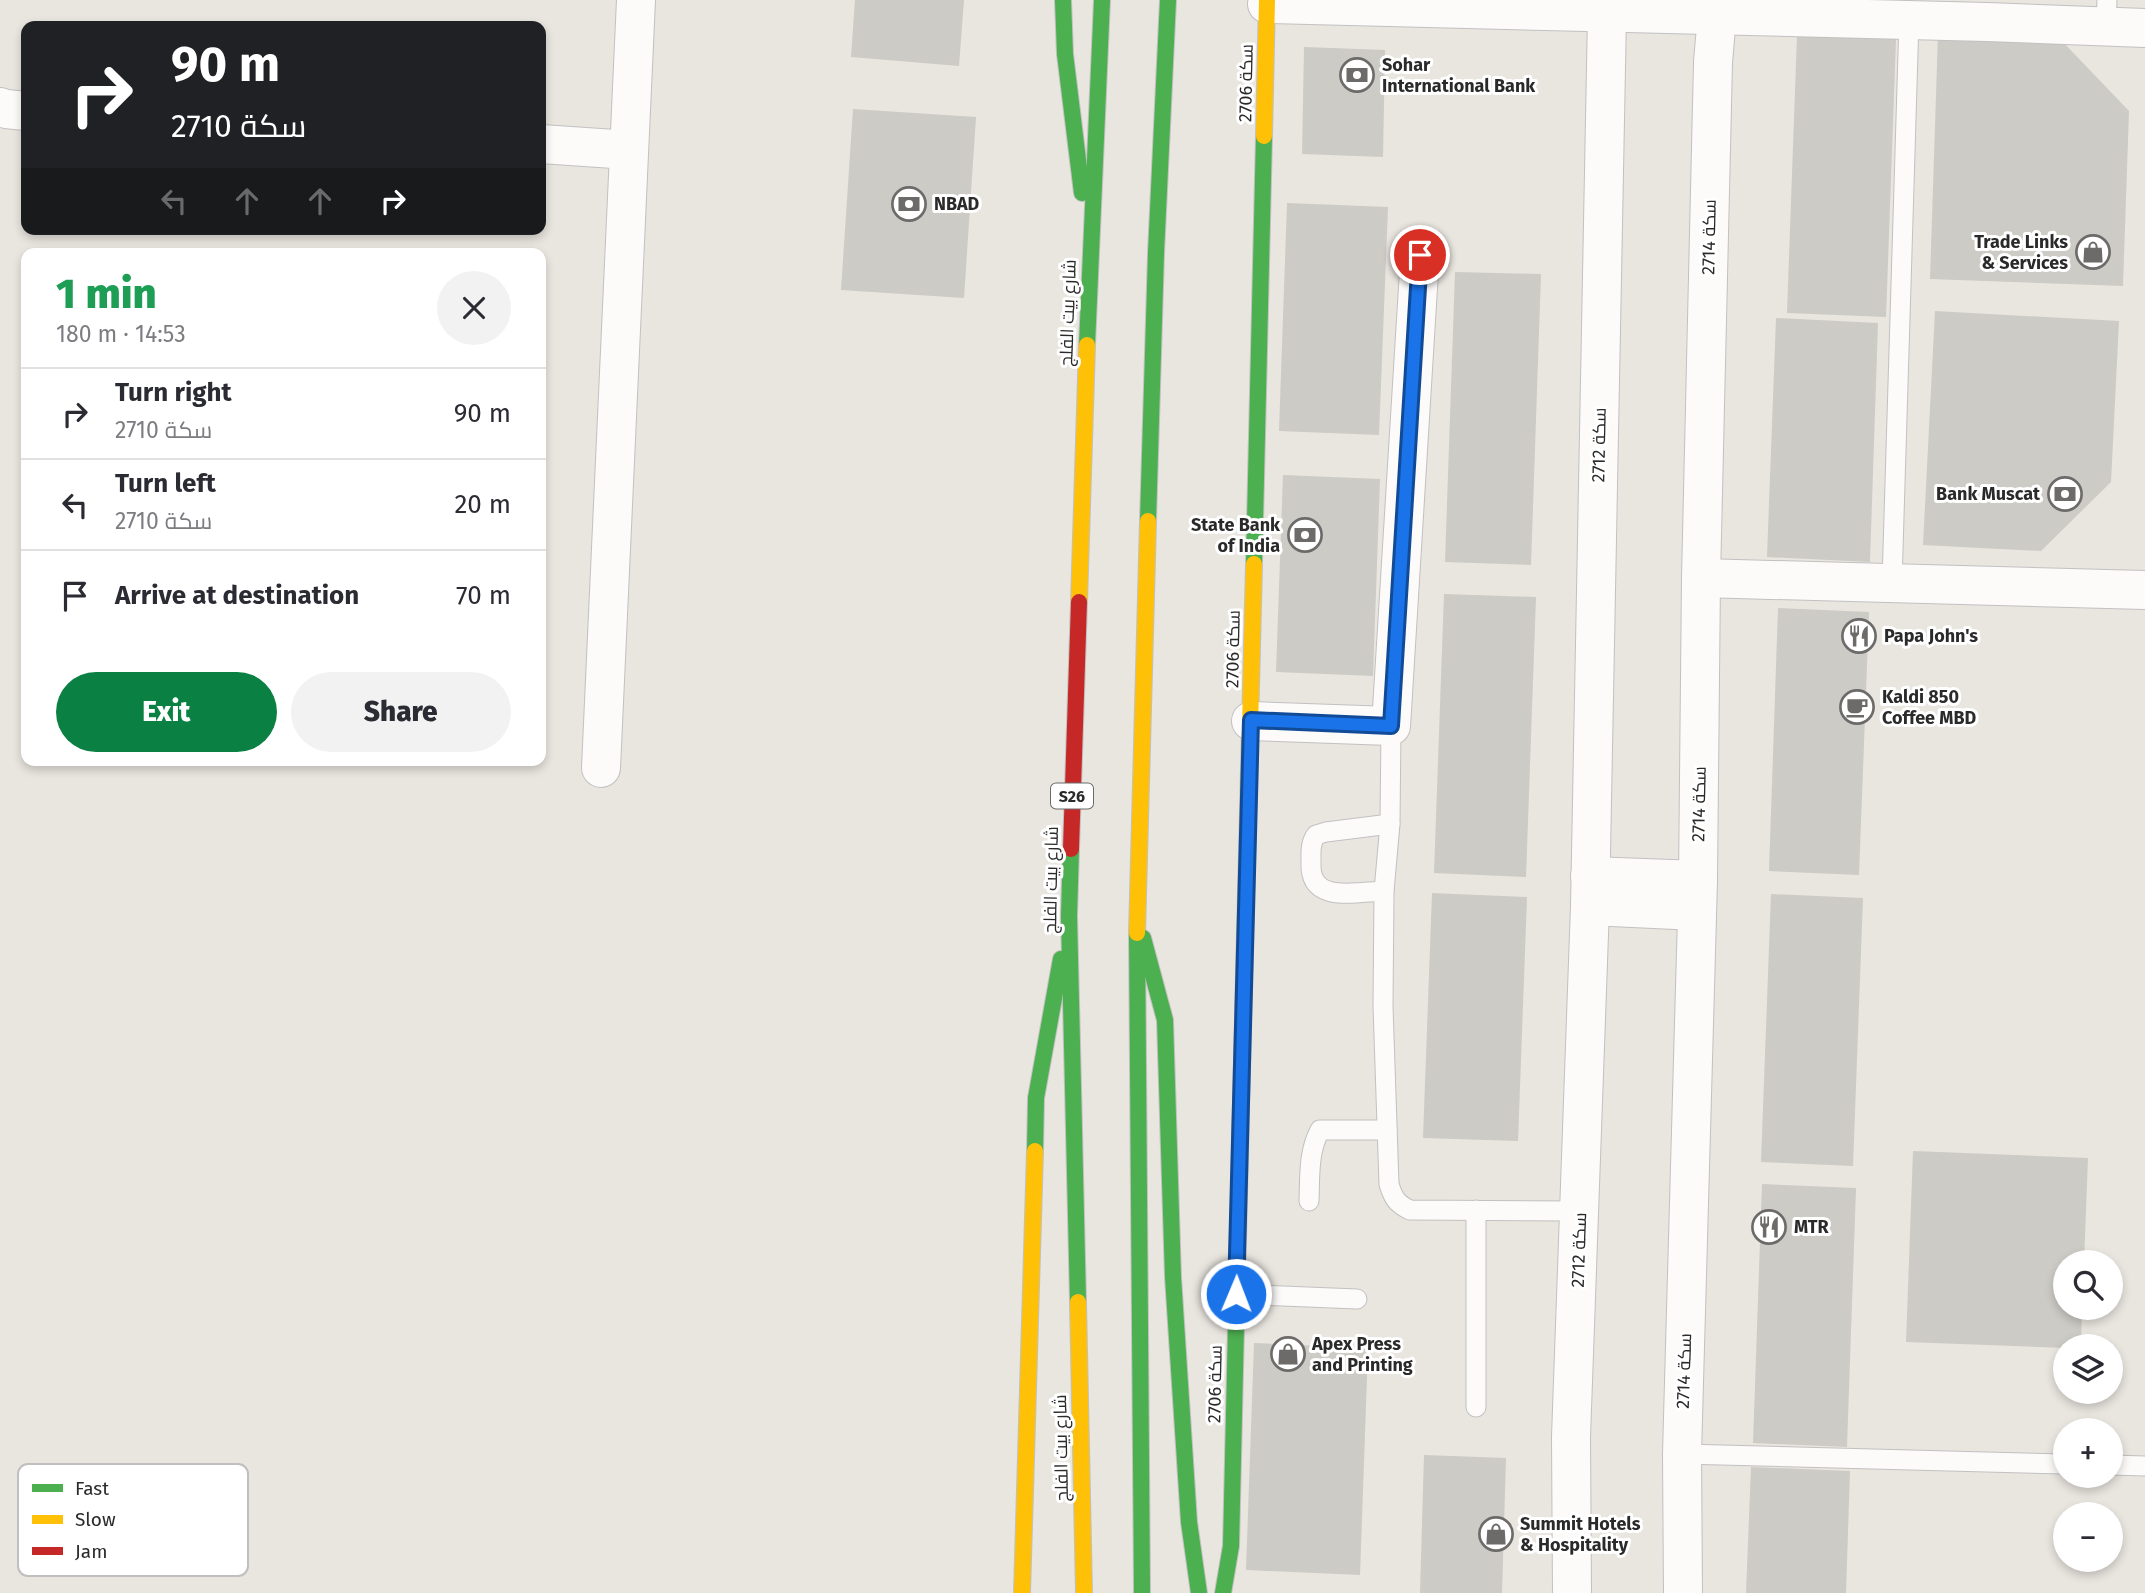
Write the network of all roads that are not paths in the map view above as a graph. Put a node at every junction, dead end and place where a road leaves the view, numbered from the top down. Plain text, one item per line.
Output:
1 (636, 0) edge
2 (1063, 0) edge
3 (1102, 0) edge
4 (1168, 0) edge
5 (1267, 2) edge
6 (1987, 11) edge
7 (2107, 13) edge
8 (1607, 14) junction
9 (1717, 16) junction
10 (1909, 20) junction
11 (2145, 28) edge
12 (0, 107) edge
13 (21, 110) edge
14 (546, 144) edge
15 (629, 150) junction
16 (1090, 250) junction
17 (1420, 255) dead end
18 (1701, 578) junction
19 (1892, 583) junction
20 (2145, 590) edge
21 (1251, 720) junction
22 (1391, 726) junction
23 (601, 768) dead end
24 (1390, 824) junction
25 (1384, 891) junction
26 (1590, 891) junction
27 (1697, 896) junction
28 (1137, 915) junction
29 (1069, 916) junction
30 (1387, 1130) junction
31 (1309, 1201) dead end
32 (1476, 1210) junction
33 (1580, 1211) junction
34 (1236, 1294) junction
35 (1357, 1299) dead end
36 (1476, 1407) dead end
37 (1682, 1454) junction
38 (2053, 1464) edge
39 (2123, 1465) edge
40 (2145, 1466) edge
41 (1022, 1593) edge
42 (1084, 1593) edge
43 (1142, 1593) edge
44 (1199, 1593) edge
45 (1223, 1593) edge
46 (1572, 1593) edge
47 (1683, 1593) edge

1 - 15 street
2 - 16 main road
3 - 16 main road, شارع بيت الفلج / S26
4 - 28 main road
5 - 8 street
5 - 21 main road, سكة 2706
6 - 7 street
6 - 10 street
7 - 11 street
8 - 9 street
8 - 26 street, سكة 2712
9 - 10 street
9 - 18 street, سكة 2714
10 - 19 lane
12 - 13 street
14 - 15 street
15 - 23 street
16 - 29 main road, شارع بيت الفلج / S26
17 - 22 street
18 - 19 street
18 - 27 street, سكة 2714
19 - 20 street
21 - 22 street
21 - 34 main road, سكة 2706
22 - 24 lane
24 - 25 lane
24 - 25 lane
25 - 30 lane
26 - 27 street
26 - 33 street, سكة 2712
27 - 37 street, سكة 2714
28 - 43 main road
28 - 44 main road, سكة 2706
29 - 41 main road
29 - 42 main road, شارع بيت الفلج / S26
30 - 31 lane
30 - 32 lane
32 - 33 lane
32 - 36 lane
33 - 46 street, سكة 2712
34 - 35 lane
34 - 45 main road, سكة 2706
37 - 38 lane
37 - 47 street, سكة 2714
39 - 40 lane

